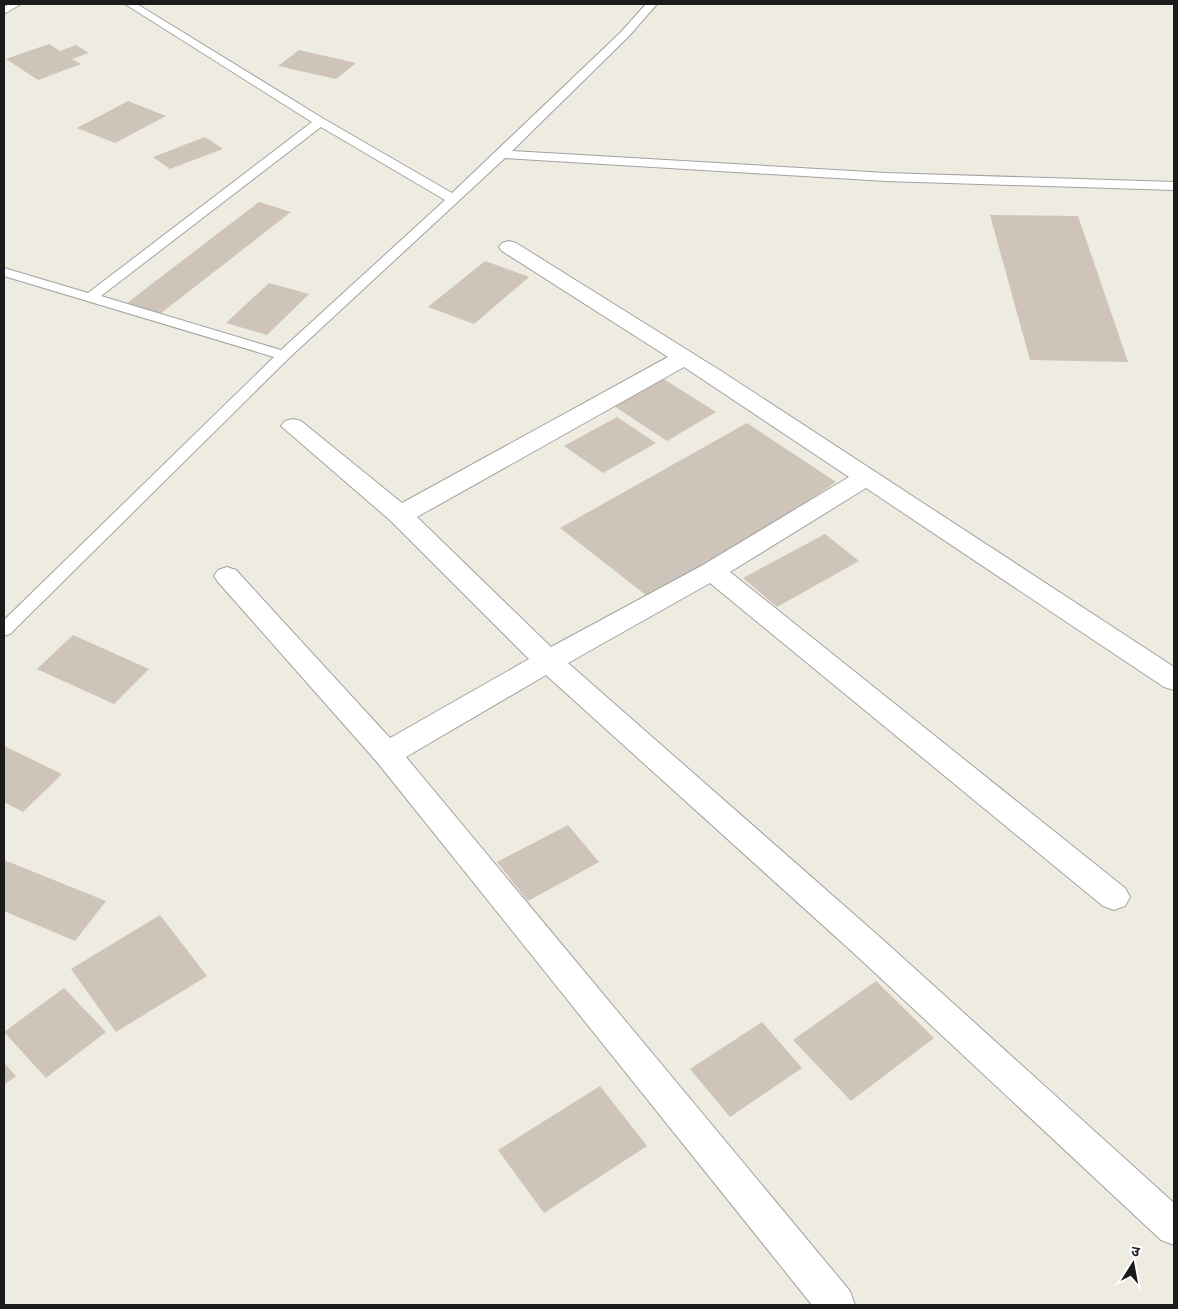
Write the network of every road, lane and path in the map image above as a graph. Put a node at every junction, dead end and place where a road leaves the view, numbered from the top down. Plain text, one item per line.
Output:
1 (16, 4) edge
2 (130, 4) edge
3 (652, 4) edge
4 (4, 11) edge
5 (320, 122) junction
6 (502, 154) junction
7 (1174, 186) edge
8 (454, 200) junction
9 (510, 247) dead end
10 (4, 272) edge
11 (90, 298) junction
12 (284, 355) junction
13 (684, 358) junction
14 (293, 426) dead end
15 (866, 477) junction
16 (400, 515) junction
17 (712, 571) junction
18 (227, 576) dead end
19 (4, 630) edge
20 (548, 661) junction
21 (1174, 680) edge
22 (387, 754) junction
23 (1114, 897) dead end
24 (1174, 1227) edge
25 (836, 1305) edge

1 - 4 lane
2 - 5 lane
3 - 6 lane
5 - 8 lane
5 - 11 lane
6 - 7 lane
6 - 8 lane
8 - 12 lane
9 - 13 street
10 - 11 lane
11 - 12 lane
12 - 19 lane
13 - 15 street
13 - 16 street
14 - 16 street
15 - 17 street
15 - 21 street
16 - 20 street
17 - 20 street
17 - 23 street
18 - 22 street
20 - 22 street
20 - 24 street
22 - 25 street

